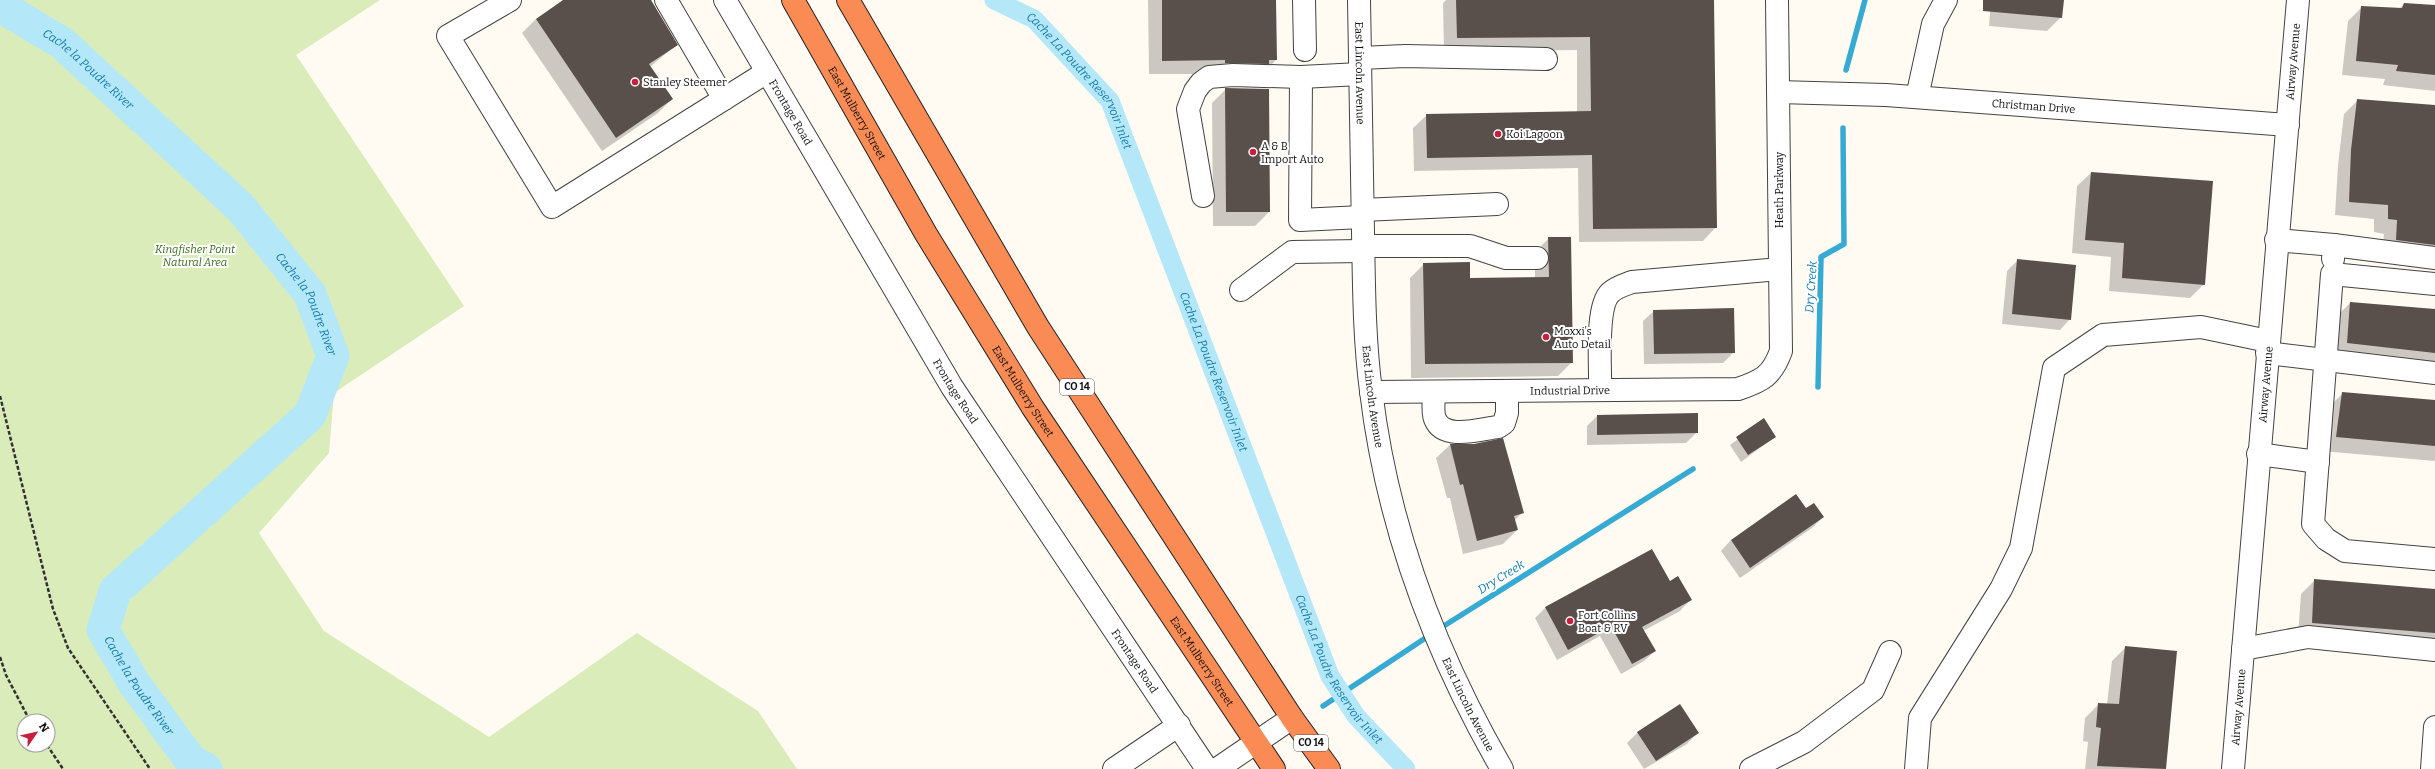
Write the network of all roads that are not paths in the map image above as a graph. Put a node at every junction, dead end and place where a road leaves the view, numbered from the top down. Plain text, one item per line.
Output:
1 (510, 0) edge
2 (666, 0) edge
3 (725, 0) edge
4 (792, 0) edge
5 (802, 0) edge
6 (848, 0) edge
7 (1304, 0) edge
8 (1359, 0) edge
9 (1777, 0) edge
10 (1946, 0) edge
11 (2298, 0) edge
12 (1304, 50) dead end
13 (1546, 59) dead end
14 (1360, 66) junction
15 (767, 72) junction
16 (1301, 77) junction
17 (1778, 92) junction
18 (1917, 97) junction
19 (850, 98) junction
20 (724, 99) junction
21 (2288, 125) junction
22 (1203, 196) dead end
23 (1497, 204) dead end
24 (1362, 214) junction
25 (2276, 240) junction
26 (2334, 245) junction
27 (1363, 248) junction
28 (1537, 258) dead end
29 (2435, 258) edge
30 (1780, 269) junction
31 (2332, 274) junction
32 (2435, 284) edge
33 (1241, 290) dead end
34 (2267, 347) junction
35 (2326, 360) junction
36 (2435, 373) edge
37 (1766, 376) joint
38 (1600, 390) junction
39 (1507, 391) junction
40 (1371, 392) junction
41 (1434, 392) junction
42 (2258, 454) junction
43 (2318, 462) junction
44 (2435, 559) edge
45 (2243, 649) junction
46 (2435, 650) edge
47 (1890, 652) dead end
48 (1292, 718) junction
49 (1179, 725) junction
50 (2435, 727) edge
51 (1255, 743) junction
52 (1114, 769) edge
53 (1207, 769) edge
54 (1217, 769) edge
55 (1274, 769) edge
56 (1329, 769) edge
57 (1502, 769) edge
58 (1751, 769) edge
59 (1916, 769) edge
60 (2233, 769) edge
61 (2432, 769) edge

1 - 20 street
2 - 20 street
3 - 15 street, Frontage Road
4 - 19 highway, East Mulberry Street
5 - 19 highway
6 - 48 highway, CO 14
7 - 12 street
8 - 14 street, East Lincoln Avenue
9 - 17 street, Heath Parkway
10 - 18 street
11 - 21 street, Airway Avenue
13 - 14 street
14 - 16 street
14 - 24 street, East Lincoln Avenue
15 - 20 street
15 - 49 street, Frontage Road
16 - 22 street
16 - 24 street
17 - 18 street, Christman Drive
17 - 30 street, Heath Parkway
18 - 21 street, Christman Drive
19 - 51 highway, East Mulberry Street
21 - 25 street, Airway Avenue
23 - 24 street
24 - 27 street, East Lincoln Avenue
25 - 26 street
25 - 34 street, Airway Avenue
26 - 29 street
26 - 31 street
27 - 28 street
27 - 33 street
27 - 40 street, East Lincoln Avenue
30 - 37 street, Heath Parkway
30 - 38 street
31 - 32 street
31 - 35 street
34 - 35 street
34 - 42 street, Airway Avenue
34 - 59 street
35 - 36 street
35 - 43 street
37 - 38 street, Industrial Drive
38 - 39 street, Industrial Drive
39 - 41 street, Industrial Drive
39 - 41 street
40 - 41 street, Industrial Drive
40 - 57 street, East Lincoln Avenue
42 - 43 street
42 - 45 street, Airway Avenue
43 - 44 street
45 - 46 street
45 - 60 street, Airway Avenue
47 - 58 street
48 - 51 street
48 - 56 highway, CO 14
49 - 52 street
49 - 53 street, Frontage Road
50 - 61 street
51 - 54 street
51 - 55 highway, East Mulberry Street

